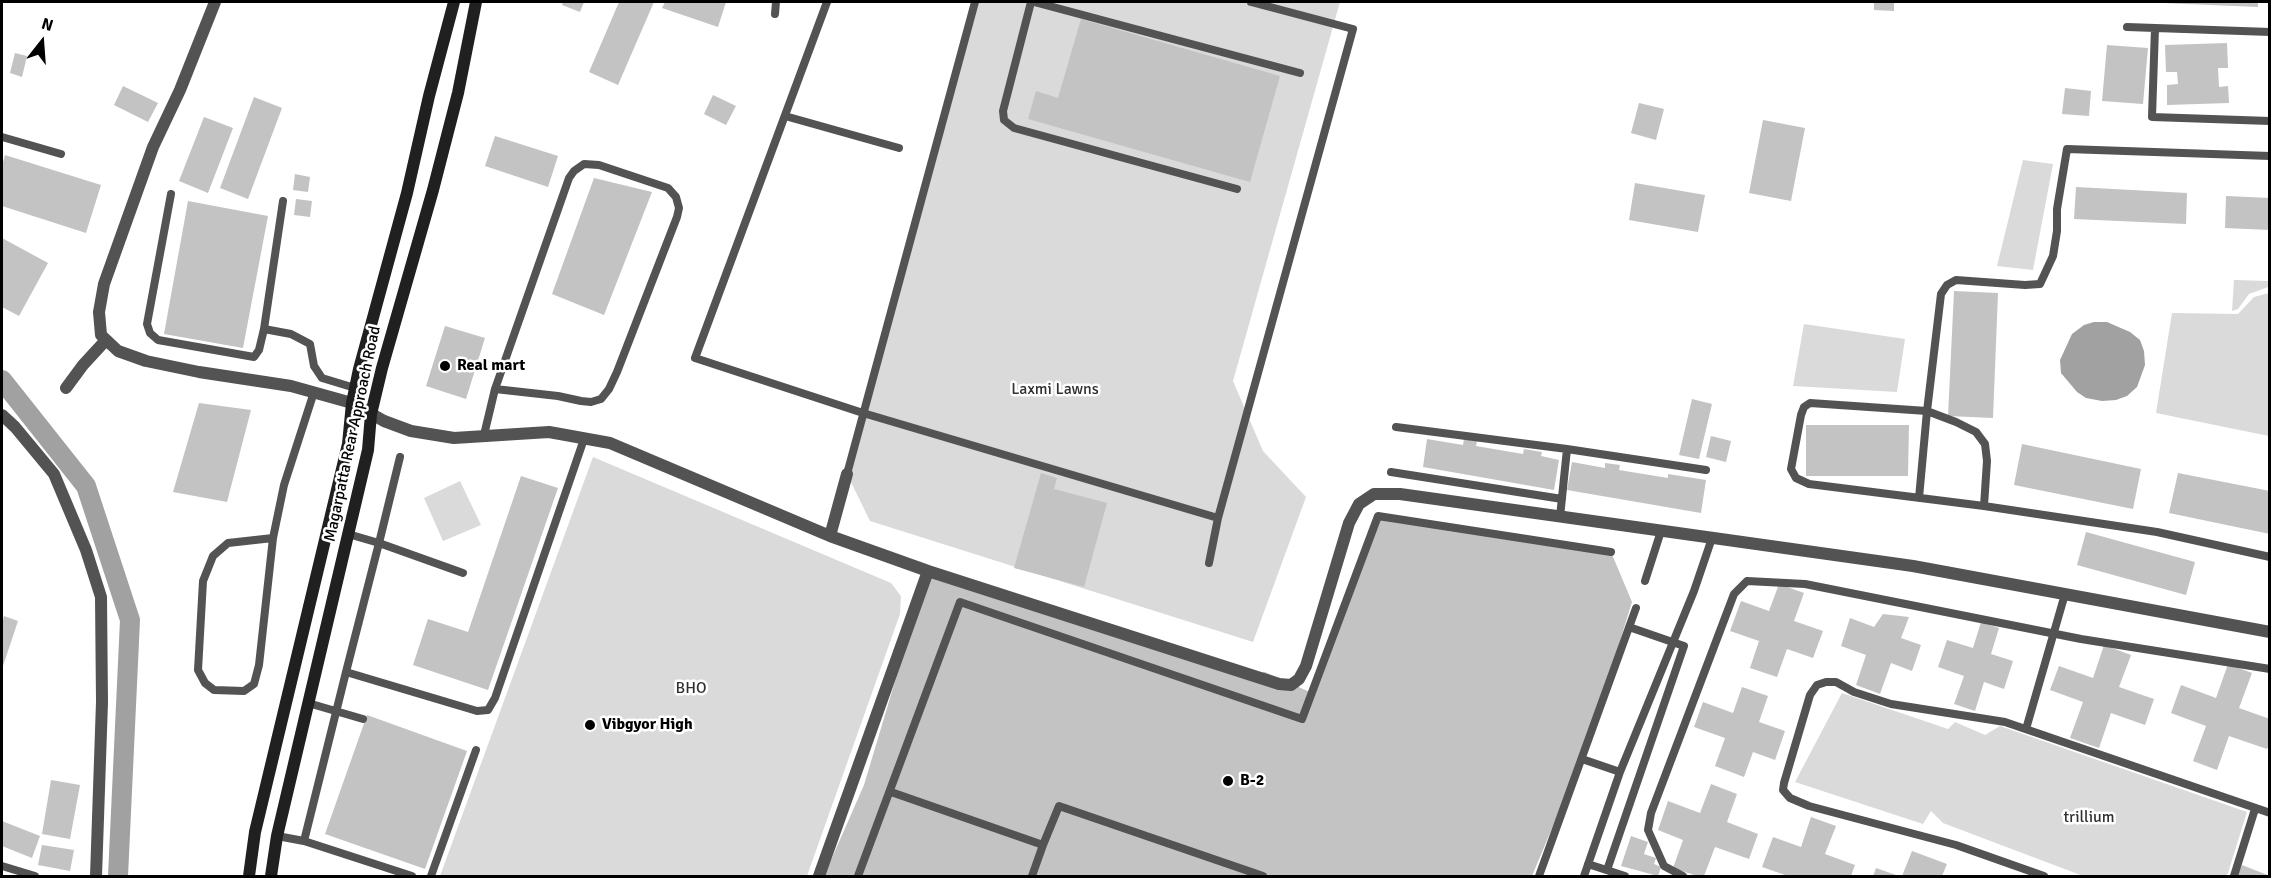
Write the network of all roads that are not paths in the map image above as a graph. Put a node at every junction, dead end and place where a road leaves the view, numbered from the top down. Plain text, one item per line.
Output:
1 (215, 2) edge
2 (454, 2) edge
3 (476, 2) edge
4 (776, 2) edge
5 (827, 2) edge
6 (975, 2) edge
7 (1032, 2) edge
8 (1251, 2) edge
9 (775, 14) dead end
10 (2127, 27) dead end
11 (2155, 28) junction
12 (2270, 32) edge
13 (1300, 73) dead end
14 (785, 116) junction
15 (2270, 121) edge
16 (2, 137) edge
17 (899, 148) dead end
18 (61, 154) dead end
19 (2270, 156) edge
20 (1237, 189) dead end
21 (171, 194) dead end
22 (283, 201) dead end
23 (264, 329) junction
24 (106, 340) junction
25 (66, 388) dead end
26 (355, 388) junction
27 (495, 389) junction
28 (314, 392) junction
29 (352, 403) junction
30 (1927, 411) junction
31 (863, 413) junction
32 (372, 414) junction
33 (2, 415) edge
34 (1396, 427) dead end
35 (484, 435) junction
36 (584, 439) junction
37 (1568, 449) junction
38 (400, 457) dead end
39 (1706, 470) dead end
40 (1391, 472) dead end
41 (847, 474) joint
42 (1919, 498) junction
43 (1562, 499) junction
44 (1984, 506) junction
45 (1560, 517) junction
46 (1218, 518) junction
47 (1660, 531) junction
48 (348, 534) junction
49 (830, 536) junction
50 (273, 538) junction
51 (1712, 538) junction
52 (378, 543) junction
53 (1611, 552) dead end
54 (2270, 557) edge
55 (1209, 563) dead end
56 (928, 571) junction
57 (463, 573) dead end
58 (1645, 581) dead end
59 (2065, 594) junction
60 (1636, 608) dead end
61 (1629, 627) junction
62 (2270, 632) edge
63 (2054, 633) junction
64 (1672, 642) junction
65 (2270, 669) edge
66 (346, 672) junction
67 (308, 703) junction
68 (337, 711) junction
69 (363, 719) dead end
70 (2026, 729) junction
71 (476, 750) dead end
72 (1581, 759) junction
73 (1620, 772) junction
74 (891, 792) junction
75 (2255, 809) junction
76 (2270, 813) edge
77 (277, 836) junction
78 (304, 841) junction
79 (1043, 844) junction
80 (1588, 864) junction
81 (2, 866) edge
82 (1607, 870) junction
83 (34, 876) edge
84 (96, 876) edge
85 (249, 876) edge
86 (272, 876) edge
87 (412, 876) edge
88 (431, 876) edge
89 (819, 876) edge
90 (858, 876) edge
91 (1032, 876) edge
92 (1263, 876) edge
93 (1539, 876) edge
94 (1584, 876) edge
95 (1625, 876) edge
96 (1683, 876) edge
97 (2044, 876) edge
98 (2234, 876) edge

1 - 24 street
2 - 26 street, Magarpatta Rear Approach Road
3 - 32 street, Magarpatta Rear Approach Road
4 - 9 lane
5 - 14 lane
6 - 31 lane
7 - 13 lane
7 - 20 lane
8 - 46 lane
10 - 11 lane
11 - 12 lane
11 - 15 lane
14 - 17 lane
14 - 31 lane
16 - 18 lane
19 - 30 lane
21 - 23 lane
22 - 23 lane
23 - 26 lane
24 - 25 street
24 - 28 street
26 - 29 street, Magarpatta Rear Approach Road
27 - 27 lane
27 - 35 lane
28 - 29 street
28 - 50 lane
29 - 32 street
29 - 85 street, Magarpatta Rear Approach Road
30 - 42 lane
30 - 42 lane
30 - 44 lane
31 - 41 lane
31 - 46 lane
32 - 35 street
32 - 48 street, Magarpatta Rear Approach Road
33 - 84 street
34 - 37 lane
35 - 36 street
36 - 49 street
36 - 66 lane
37 - 39 lane
37 - 43 lane
38 - 52 lane
40 - 43 lane
41 - 49 street
42 - 44 lane
43 - 45 lane
44 - 54 lane
45 - 47 street
45 - 56 street
46 - 55 lane
47 - 51 street
47 - 58 lane
48 - 52 lane
48 - 67 street, Magarpatta Rear Approach Road
49 - 56 street
50 - 50 lane
51 - 59 street
51 - 64 lane
52 - 57 lane
52 - 66 lane
53 - 74 lane
56 - 89 street
59 - 62 street
59 - 63 lane
60 - 61 lane
61 - 64 lane
61 - 72 lane
63 - 65 lane
63 - 70 lane
63 - 96 lane
64 - 73 lane
64 - 82 lane
66 - 68 lane
67 - 68 lane
67 - 77 street, Magarpatta Rear Approach Road
68 - 69 lane
68 - 78 lane
70 - 75 lane
70 - 97 lane
71 - 88 lane
72 - 73 lane
72 - 93 lane
73 - 80 lane
74 - 79 lane
74 - 90 lane
75 - 76 lane
75 - 98 lane
77 - 78 lane
77 - 86 street, Magarpatta Rear Approach Road
78 - 87 lane
79 - 91 lane
79 - 92 lane
80 - 82 lane
80 - 94 lane
81 - 83 lane
82 - 95 lane

